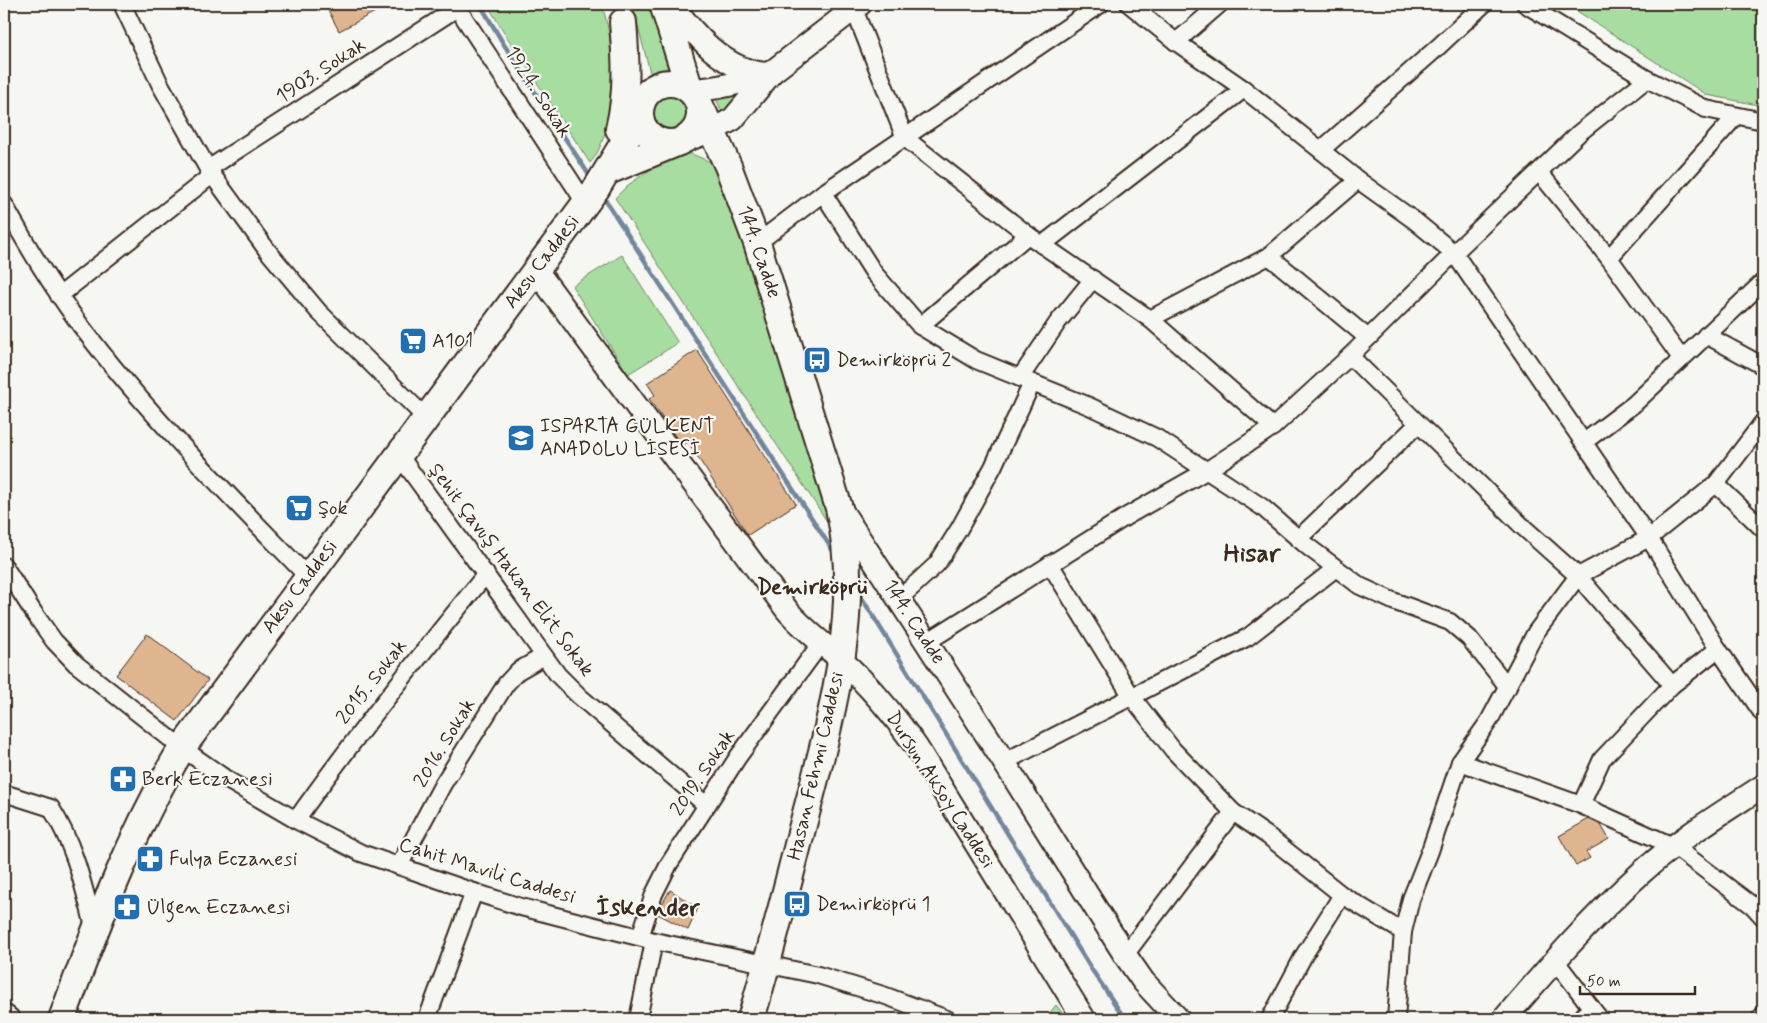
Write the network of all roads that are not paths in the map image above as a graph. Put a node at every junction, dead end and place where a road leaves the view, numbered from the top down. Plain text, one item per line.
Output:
1 (122, 4) edge
2 (663, 4) edge
3 (672, 4) edge
4 (1101, 4) edge
5 (1129, 4) edge
6 (1220, 4) edge
7 (1484, 4) edge
8 (1525, 4) edge
9 (855, 5) edge
10 (456, 6) edge
11 (621, 13) edge
12 (1176, 42) junction
13 (769, 73) junction
14 (1647, 79) junction
15 (1244, 89) junction
16 (694, 96) junction
17 (641, 105) junction
18 (1736, 116) junction
19 (1763, 121) edge
20 (713, 130) junction
21 (905, 138) junction
22 (681, 142) junction
23 (1321, 150) junction
24 (608, 171) junction
25 (210, 172) junction
26 (1539, 172) junction
27 (1358, 180) junction
28 (823, 193) junction
29 (4, 204) edge
30 (586, 204) junction
31 (1028, 235) junction
32 (757, 243) junction
33 (1042, 245) junction
34 (1454, 253) junction
35 (1269, 256) junction
36 (1609, 258) junction
37 (536, 270) junction
38 (1093, 280) junction
39 (1763, 282) edge
40 (60, 296) junction
41 (1150, 320) junction
42 (920, 326) junction
43 (1706, 335) junction
44 (1368, 338) junction
45 (1350, 356) junction
46 (1682, 358) junction
47 (1763, 366) edge
48 (1026, 381) junction
49 (426, 418) junction
50 (1763, 422) edge
51 (1418, 424) junction
52 (1273, 427) junction
53 (1584, 442) junction
54 (399, 455) junction
55 (1206, 471) junction
56 (1716, 484) junction
57 (839, 508) junction
58 (1763, 529) edge
59 (1649, 538) junction
60 (1298, 539) junction
61 (1050, 564) junction
62 (4, 566) edge
63 (1336, 568) junction
64 (486, 574) junction
65 (1578, 576) junction
66 (308, 577) junction
67 (899, 599) junction
68 (927, 642) junction
69 (835, 646) junction
70 (1718, 649) junction
71 (544, 656) junction
72 (1672, 685) junction
73 (1508, 687) junction
74 (1132, 697) junction
75 (1763, 714) edge
76 (182, 748) junction
77 (1004, 762) junction
78 (1460, 762) junction
79 (1763, 786) edge
80 (4, 793) edge
81 (706, 805) junction
82 (1580, 805) junction
83 (1234, 812) junction
84 (296, 820) junction
85 (1674, 847) junction
86 (399, 866) junction
87 (474, 892) junction
88 (1342, 894) junction
89 (1763, 917) edge
90 (95, 930) junction
91 (1403, 932) junction
92 (647, 939) junction
93 (1125, 955) junction
94 (1555, 960) junction
95 (767, 963) junction
96 (909, 1012) edge
97 (1590, 1015) edge
98 (1763, 1015) edge
99 (4, 1016) edge
100 (8, 1019) edge
101 (63, 1019) edge
102 (427, 1019) edge
103 (638, 1019) edge
104 (750, 1019) edge
105 (947, 1019) edge
106 (1084, 1019) edge
107 (1178, 1019) edge
108 (1270, 1019) edge
109 (1396, 1019) edge
110 (1504, 1019) edge
111 (1760, 1019) edge

1 - 25 street
2 - 16 main road
3 - 13 street
4 - 21 street
5 - 12 street
6 - 12 street
7 - 23 street
8 - 14 street
9 - 13 street
9 - 21 street
10 - 25 street, 1903. Sokak
10 - 30 street, 1924. Sokak
11 - 17 main road
11 - 24 main road
12 - 15 street
13 - 16 street
13 - 20 street
14 - 18 street
14 - 26 street
15 - 23 street
15 - 33 street
16 - 17 main road
16 - 20 main road, 144. Cadde
16 - 22 main road
17 - 22 main road
17 - 24 main road, Aksu Caddesi
18 - 19 street
18 - 36 street
20 - 22 street
20 - 32 main road, 144. Cadde
21 - 28 street
21 - 31 street
22 - 24 main road
23 - 27 street
24 - 30 main road, Aksu Caddesi
25 - 40 street, 1903. Sokak
25 - 49 street
26 - 34 street
26 - 36 street
27 - 34 street
27 - 35 street
28 - 32 street
28 - 42 street
29 - 40 street
30 - 37 main road, Aksu Caddesi
31 - 33 street
31 - 42 street
32 - 57 main road, 144. Cadde
33 - 38 street
34 - 44 street
34 - 53 street
35 - 41 street
35 - 44 street
36 - 46 street
37 - 49 main road, Aksu Caddesi
37 - 69 street, Dursun Aksoy Caddesi
38 - 41 street
38 - 48 street
39 - 43 street
40 - 66 street
41 - 52 street
42 - 48 street
43 - 46 street
43 - 47 street
44 - 45 street
45 - 51 street
45 - 52 street
46 - 53 street
48 - 55 street
48 - 67 street
49 - 54 main road, Aksu Caddesi
50 - 56 street
51 - 60 street
51 - 65 street
52 - 55 street
53 - 59 street
54 - 64 street, Şehit Çavuş Hakan Elit Sokak
54 - 66 main road, Aksu Caddesi
55 - 60 street
55 - 61 street
56 - 58 street
56 - 59 street
57 - 67 street, 144. Cadde
57 - 69 main road, Hasan Fehmi Caddesi
59 - 65 street
59 - 70 street
60 - 63 street
61 - 68 street
61 - 74 street
62 - 76 street, Cahit Mavili Caddesi
63 - 73 street
63 - 74 street
64 - 71 street, Şehit Çavuş Hakan Elit Sokak
64 - 84 street, 2015. Sokak
65 - 72 street
65 - 73 street
66 - 76 main road, Aksu Caddesi
67 - 68 street, 144. Cadde
68 - 77 street, 144. Cadde
69 - 81 street, 2019. Sokak
69 - 95 main road, Hasan Fehmi Caddesi
69 - 106 street, Dursun Aksoy Caddesi
70 - 72 street
70 - 75 street
71 - 81 street, Şehit Çavuş Hakan Elit Sokak
71 - 86 street, 2016. Sokak
72 - 82 street
73 - 78 street
74 - 77 street
74 - 83 street
76 - 84 street, Cahit Mavili Caddesi
76 - 90 main road, Aksu Caddesi
77 - 93 street, 144. Cadde
78 - 82 street
78 - 91 street
79 - 85 street
80 - 90 street
81 - 92 street, 2019. Sokak
82 - 85 street
83 - 88 street
83 - 93 street
84 - 86 street, Cahit Mavili Caddesi
85 - 89 street
85 - 94 street
86 - 87 street, Cahit Mavili Caddesi
87 - 92 street, Cahit Mavili Caddesi
87 - 102 street
88 - 91 street
88 - 108 street
90 - 101 main road, Aksu Caddesi
91 - 109 street
92 - 95 street, Cahit Mavili Caddesi
92 - 103 street, 2019. Sokak
93 - 107 street, 144. Cadde
94 - 97 street
94 - 110 street
95 - 96 street, Cahit Mavili Caddesi
95 - 104 main road, Hasan Fehmi Caddesi
96 - 105 street, Cahit Mavili Caddesi
98 - 111 street
99 - 100 street

